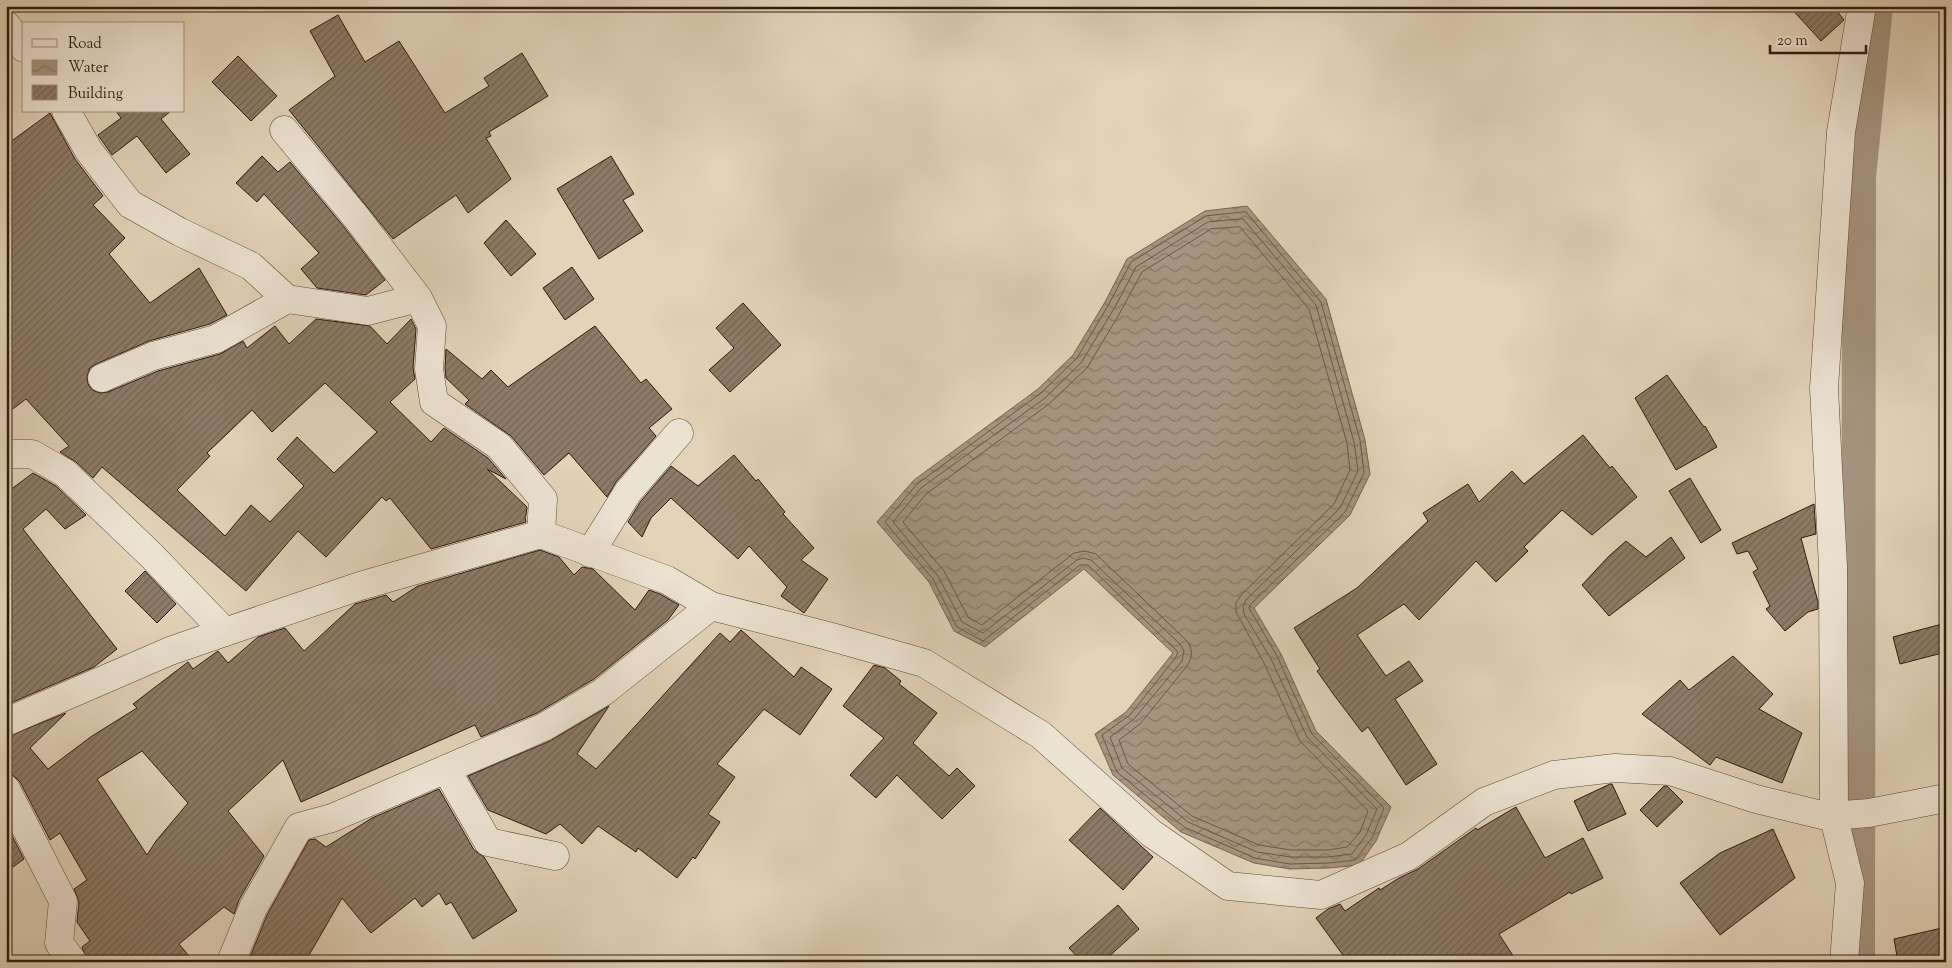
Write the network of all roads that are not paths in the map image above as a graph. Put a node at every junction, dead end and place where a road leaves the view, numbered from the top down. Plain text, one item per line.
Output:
1 (1862, 6) edge
2 (6, 25) edge
3 (22, 45) edge
4 (67, 112) edge
5 (284, 130) dead end
6 (418, 298) junction
7 (286, 299) junction
8 (102, 378) dead end
9 (679, 433) dead end
10 (6, 454) edge
11 (541, 534) junction
12 (590, 553) junction
13 (712, 606) junction
14 (225, 632) junction
15 (6, 722) edge
16 (446, 769) junction
17 (6, 789) edge
18 (1946, 798) edge
19 (1849, 815) junction
20 (555, 856) dead end
21 (72, 962) edge
22 (230, 962) edge
23 (1844, 962) edge

1 - 19 street
2 - 3 street
4 - 7 street
5 - 6 street
6 - 7 street
6 - 11 street
7 - 8 street
9 - 12 street
10 - 14 street
11 - 12 street
11 - 14 street
12 - 13 street
13 - 16 street
13 - 19 street
14 - 15 street
16 - 20 street
16 - 22 street
17 - 21 street
18 - 19 street
19 - 23 street

